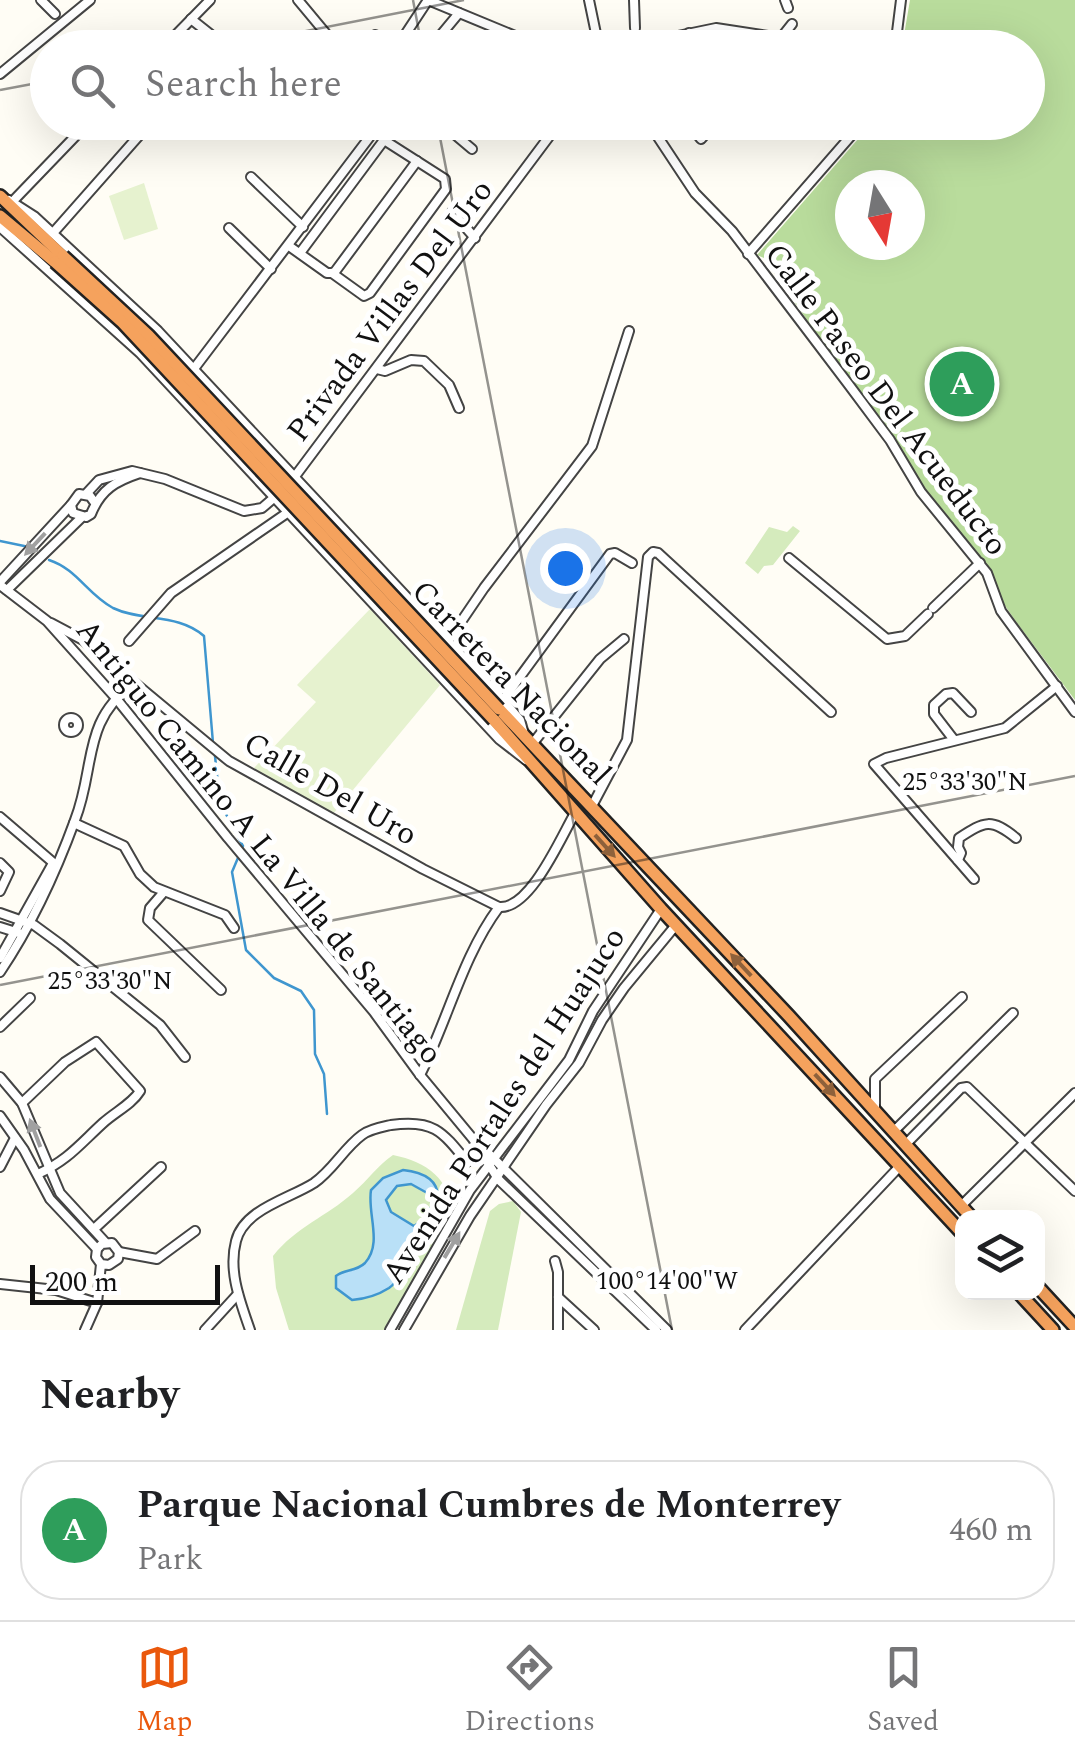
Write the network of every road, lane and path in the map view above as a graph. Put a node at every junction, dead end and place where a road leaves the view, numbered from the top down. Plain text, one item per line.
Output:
1 (41, 0) edge
2 (90, 0) edge
3 (210, 0) edge
4 (298, 0) edge
5 (428, 0) edge
6 (590, 0) edge
7 (634, 0) edge
8 (902, 0) edge
9 (55, 14) dead end
10 (459, 14) junction
11 (191, 19) junction
12 (792, 24) dead end
13 (635, 28) dead end
14 (54, 30) edge
15 (180, 30) edge
16 (204, 30) edge
17 (323, 30) edge
18 (408, 30) edge
19 (446, 30) edge
20 (499, 30) edge
21 (596, 30) edge
22 (714, 30) edge
23 (740, 30) edge
24 (787, 30) edge
25 (898, 30) edge
26 (30, 49) edge
27 (0, 74) edge
28 (69, 140) edge
29 (135, 140) edge
30 (368, 140) edge
31 (461, 140) edge
32 (547, 140) edge
33 (660, 140) edge
34 (847, 140) edge
35 (472, 149) dead end
36 (417, 162) junction
37 (251, 177) dead end
38 (5, 198) edge
39 (452, 212) dead end
40 (0, 216) edge
41 (0, 227) edge
42 (303, 227) junction
43 (228, 228) dead end
44 (53, 233) junction
45 (475, 238) junction
46 (289, 246) junction
47 (300, 254) junction
48 (748, 254) junction
49 (59, 259) junction
50 (271, 269) junction
51 (332, 274) junction
52 (629, 331) dead end
53 (377, 369) junction
54 (193, 370) junction
55 (458, 408) dead end
56 (274, 454) junction
57 (141, 473) junction
58 (252, 473) junction
59 (294, 478) junction
60 (86, 494) junction
61 (315, 498) junction
62 (274, 499) junction
63 (95, 503) junction
64 (71, 506) junction
65 (290, 516) junction
66 (80, 518) junction
67 (789, 558) dead end
68 (632, 563) dead end
69 (980, 563) junction
70 (2, 586) edge
71 (47, 622) junction
72 (624, 639) dead end
73 (129, 641) dead end
74 (448, 641) junction
75 (134, 683) junction
76 (1056, 686) junction
77 (115, 697) junction
78 (499, 710) junction
79 (832, 712) dead end
80 (971, 712) dead end
81 (1075, 712) edge
82 (77, 729) dead end
83 (95, 734) junction
84 (528, 738) junction
85 (954, 740) junction
86 (532, 763) junction
87 (592, 806) junction
88 (575, 813) junction
89 (0, 817) edge
90 (76, 820) junction
91 (1016, 838) dead end
92 (958, 860) junction
93 (56, 862) junction
94 (0, 864) edge
95 (974, 879) dead end
96 (0, 891) edge
97 (163, 893) junction
98 (499, 907) junction
99 (661, 908) junction
100 (0, 913) edge
101 (10, 918) junction
102 (25, 922) junction
103 (676, 924) junction
104 (1, 927) edge
105 (234, 928) dead end
106 (18, 933) junction
107 (0, 958) edge
108 (0, 972) edge
109 (614, 978) junction
110 (624, 988) junction
111 (220, 990) dead end
112 (30, 998) dead end
113 (962, 998) dead end
114 (1013, 1013) dead end
115 (0, 1027) edge
116 (185, 1057) dead end
117 (420, 1075) junction
118 (0, 1078) edge
119 (1075, 1093) edge
120 (22, 1102) junction
121 (875, 1112) junction
122 (0, 1116) edge
123 (893, 1132) junction
124 (15, 1138) junction
125 (1025, 1142) junction
126 (905, 1145) junction
127 (467, 1162) dead end
128 (492, 1163) junction
129 (900, 1166) junction
130 (0, 1167) edge
131 (161, 1167) dead end
132 (48, 1169) junction
133 (38, 1174) junction
134 (501, 1174) junction
135 (1075, 1191) edge
136 (462, 1204) junction
137 (961, 1206) junction
138 (965, 1210) edge
139 (473, 1212) junction
140 (955, 1225) edge
141 (94, 1229) junction
142 (194, 1231) dead end
143 (105, 1242) junction
144 (96, 1250) junction
145 (119, 1252) junction
146 (555, 1261) dead end
147 (101, 1264) junction
148 (0, 1284) edge
149 (238, 1294) junction
150 (1045, 1295) edge
151 (558, 1297) junction
152 (1025, 1300) edge
153 (97, 1302) junction
154 (1075, 1327) edge
155 (86, 1330) edge
156 (205, 1330) edge
157 (250, 1330) edge
158 (390, 1330) edge
159 (404, 1330) edge
160 (558, 1330) edge
161 (594, 1330) edge
162 (656, 1330) edge
163 (667, 1330) edge
164 (745, 1330) edge
165 (1053, 1330) edge

1 - 9 street
2 - 14 street
3 - 11 street
4 - 17 street
5 - 10 street
5 - 18 street
6 - 21 street
7 - 13 street
8 - 25 street
10 - 19 street
10 - 20 street
11 - 15 street
11 - 16 street
12 - 24 street
22 - 23 street
26 - 27 street
28 - 38 street
29 - 44 street
30 - 42 street
31 - 35 street
32 - 45 street, Privada Villas Del Uro
33 - 48 street, Calle Paseo Del Acueducto
34 - 48 street
36 - 47 street
36 - 51 street
36 - 51 street
37 - 42 street
38 - 44 street
38 - 49 highway, Carretera Nacional
39 - 45 street
40 - 49 highway, Carretera Nacional
41 - 58 street
42 - 46 street
43 - 50 street
44 - 54 street
45 - 53 street, Privada Villas Del Uro
46 - 47 street
46 - 50 street
47 - 51 street
48 - 69 street, Calle Paseo Del Acueducto
49 - 78 highway, Carretera Nacional, bridge
50 - 54 street
52 - 74 street
53 - 55 street
53 - 59 street, Privada Villas Del Uro
54 - 56 street
56 - 58 street
56 - 59 street
57 - 60 street
57 - 62 street
57 - 63 street
58 - 62 street
59 - 61 street
59 - 62 street, Privada Villas Del Uro
60 - 63 street
60 - 64 street
61 - 65 street
61 - 74 street
62 - 65 street
63 - 66 street
64 - 66 street
64 -> 70 street
65 - 73 street
65 - 86 street
66 - 70 street
67 - 69 street
68 - 78 street
69 - 76 street, Calle Paseo Del Acueducto
70 - 71 street, Antiguo Camino A La Villa de Santiago
71 - 75 street, Calle Del Uro
71 - 77 street, Antiguo Camino A La Villa de Santiago
72 - 84 street
74 - 78 street
75 - 77 street
75 - 98 street, Calle Del Uro
76 - 81 street, Calle Paseo Del Acueducto
76 - 85 street
77 - 83 street
77 - 117 street, Antiguo Camino A La Villa de Santiago
78 - 84 highway, Carretera Nacional
78 - 86 highway, Carretera Nacional
79 - 87 street
80 - 85 street
82 - 83 street
83 - 90 street
84 - 87 highway, Carretera Nacional
85 - 92 street
86 - 88 highway, Carretera Nacional
121 -> 87 highway, Carretera Nacional
88 - 98 street
88 -> 99 highway, Carretera Nacional
89 - 93 street
90 - 93 street
90 - 97 street
91 - 92 street
92 - 95 street
93 - 102 street
94 - 96 street
97 - 105 street
97 - 111 street
98 - 117 street
99 - 103 highway, Carretera Nacional
99 - 109 street, Avenida Portales del Huajuco
100 - 101 street
101 - 102 street
101 - 104 street
102 - 106 street
102 - 116 street
103 - 110 street, Avenida Portales del Huajuco
103 -> 129 highway, Carretera Nacional
104 - 106 street
106 - 107 street
106 - 108 street
109 - 110 street
109 - 128 street, Avenida Portales del Huajuco
110 - 134 street, Avenida Portales del Huajuco
112 - 115 street
113 - 121 street
114 - 123 street
117 - 128 street, Antiguo Camino A La Villa de Santiago
118 - 120 street
119 - 125 street
132 -> 120 street
120 - 132 street
121 - 123 highway, Carretera Nacional
122 - 124 street
123 - 126 highway, Carretera Nacional
124 - 130 street
124 - 133 street
125 - 126 street
125 - 135 street
125 - 137 street
126 - 137 highway, Carretera Nacional
127 - 149 street
128 - 134 street, Antiguo Camino A La Villa de Santiago
128 - 136 street, Avenida Portales del Huajuco
129 - 140 highway, Carretera Nacional
129 - 164 street
131 - 141 street
132 - 133 street
132 - 141 street
133 - 144 street
134 - 139 street, Avenida Portales del Huajuco
134 - 162 street, Antiguo Camino A La Villa de Santiago
134 - 163 street
136 - 139 street
136 - 158 street, Avenida Portales del Huajuco
137 - 138 highway, Carretera Nacional
159 -> 139 street, Avenida Portales del Huajuco
141 - 143 street
142 - 145 street
143 - 144 street
143 - 145 street
144 - 147 street
145 - 147 street
146 - 151 street
147 - 153 street
148 - 153 street
149 - 156 street
149 - 157 street
150 - 154 highway
151 - 160 street
151 - 161 street
152 - 165 highway
153 - 155 street

